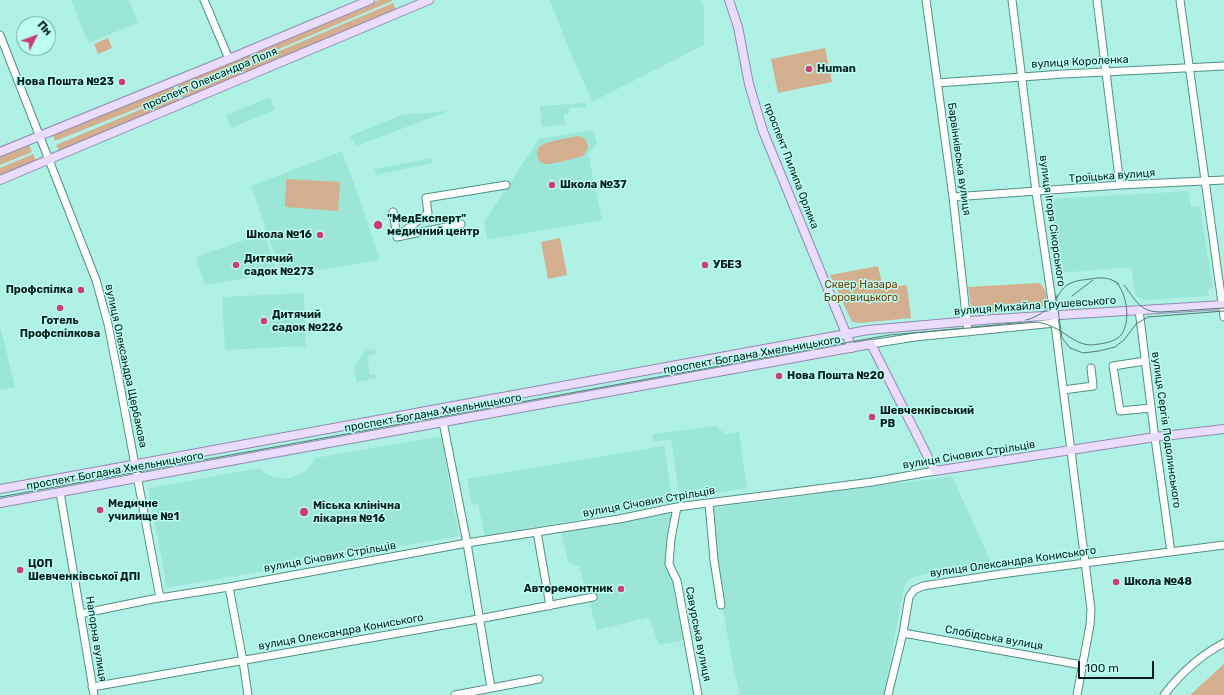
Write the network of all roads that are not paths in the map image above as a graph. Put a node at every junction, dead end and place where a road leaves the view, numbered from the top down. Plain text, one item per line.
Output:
1 (204, 0) edge
2 (370, 0) edge
3 (429, 0) edge
4 (729, 0) edge
5 (926, 0) edge
6 (1012, 0) edge
7 (1097, 0) edge
8 (1180, 0) edge
9 (0, 34) edge
10 (229, 59) junction
11 (1224, 66) edge
12 (1188, 67) junction
13 (1105, 71) junction
14 (1021, 76) junction
15 (937, 83) junction
16 (40, 136) junction
17 (0, 152) edge
18 (50, 160) junction
19 (0, 180) edge
20 (1224, 180) edge
21 (1205, 182) junction
22 (506, 185) dead end
23 (1120, 186) junction
24 (1036, 192) junction
25 (953, 197) junction
26 (393, 212) dead end
27 (461, 224) dead end
28 (398, 237) junction
29 (1223, 305) edge
30 (1139, 310) junction
31 (1224, 317) edge
32 (1054, 319) junction
33 (967, 322) junction
34 (968, 332) junction
35 (847, 334) junction
36 (871, 344) junction
37 (852, 348) junction
38 (1145, 361) junction
39 (1091, 368) dead end
40 (616, 376) junction
41 (618, 390) junction
42 (1064, 390) junction
43 (441, 408) junction
44 (1151, 408) junction
45 (443, 422) junction
46 (1224, 429) edge
47 (1155, 437) junction
48 (1071, 450) junction
49 (135, 464) junction
50 (935, 471) junction
51 (138, 478) junction
52 (0, 488) edge
53 (60, 492) junction
54 (0, 503) edge
55 (709, 503) junction
56 (677, 507) junction
57 (537, 532) junction
58 (467, 543) junction
59 (1224, 545) edge
60 (1171, 552) junction
61 (1085, 564) junction
62 (229, 587) junction
63 (593, 597) dead end
64 (160, 598) junction
65 (721, 605) dead end
66 (550, 606) junction
67 (80, 614) junction
68 (479, 618) junction
69 (903, 633) junction
70 (1224, 643) edge
71 (243, 661) junction
72 (1082, 665) junction
73 (539, 679) dead end
74 (92, 687) junction
75 (491, 688) junction
76 (94, 695) edge
77 (248, 695) edge
78 (455, 695) edge
79 (698, 695) edge
80 (888, 695) edge
81 (1076, 695) edge
82 (1164, 695) edge

1 - 10 street
2 - 10 main road, проспект Олександра Поля
3 - 18 main road, проспект Олександра Поля
4 - 35 main road, проспект Пилипа Орлика
5 - 15 street, Барвінківська вулиця
6 - 14 street, вулиця Ігоря Сікорського
7 - 13 street
8 - 12 street
9 - 16 street, вулиця Олександра Щербакова
10 - 16 main road, проспект Олександра Поля
11 - 12 street, вулиця Короленка
12 - 13 street, вулиця Короленка
12 - 21 street
13 - 14 street, вулиця Короленка
13 - 23 street
14 - 15 street, вулиця Короленка
14 - 24 street, вулиця Ігоря Сікорського
15 - 25 street, Барвінківська вулиця
16 - 17 main road, проспект Олександра Поля
16 - 18 street, вулиця Олександра Щербакова
18 - 19 main road, проспект Олександра Поля
18 - 49 street, вулиця Олександра Щербакова
20 - 21 street, Троїцька вулиця
21 - 23 street, Троїцька вулиця
21 - 29 street
22 - 28 street
23 - 24 street, Троїцька вулиця
24 - 25 street, Троїцька вулиця
24 - 32 street, вулиця Ігоря Сікорського
25 - 33 street, Барвінківська вулиця
26 - 28 street
27 - 28 street
29 - 30 main road, вулиця Михайла Грушевського
29 - 31 street
30 - 32 main road, вулиця Михайла Грушевського
30 - 38 street, вулиця Сергія Подолинського
32 - 33 main road, вулиця Михайла Грушевського
32 - 34 street, вулиця Михайла Грушевського
32 - 42 street, вулиця Ігоря Сікорського
33 - 34 street, Барвінківська вулиця
33 - 35 main road, вулиця Михайла Грушевського
34 - 36 street, вулиця Михайла Грушевського
35 - 37 main road, проспект Пилипа Орлика
35 - 40 main road, проспект Богдана Хмельницького
36 - 37 main road, проспект Богдана Хмельницького
36 - 50 main road
37 - 41 main road, проспект Богдана Хмельницького
38 - 44 street, вулиця Сергія Подолинського
38 - 44 street
39 - 42 street
40 - 41 main road
40 - 43 main road, проспект Богдана Хмельницького
41 - 45 main road, проспект Богдана Хмельницького
42 - 48 street, вулиця Ігоря Сікорського
43 - 45 main road
43 - 49 main road, проспект Богдана Хмельницького
44 - 47 street, вулиця Сергія Подолинського
45 - 51 main road, проспект Богдана Хмельницького
45 - 58 street
46 - 47 main road, вулиця Січових Стрільців
47 - 48 main road, вулиця Січових Стрільців
47 - 60 street, вулиця Сергія Подолинського
48 - 50 main road, вулиця Січових Стрільців
48 - 61 street, вулиця Ігоря Сікорського
49 - 51 street, вулиця Олександра Щербакова
49 - 52 main road, проспект Богдана Хмельницького
50 - 55 street, вулиця Січових Стрільців
51 - 53 main road, проспект Богдана Хмельницького
51 - 64 street, вулиця Олександра Щербакова
53 - 54 main road, проспект Богдана Хмельницького
53 - 67 street, Напорна вулиця
55 - 56 street, вулиця Січових Стрільців
55 - 65 street
56 - 57 street, вулиця Січових Стрільців
56 - 79 street, Савурська вулиця
57 - 58 street, вулиця Січових Стрільців
57 - 66 street
58 - 62 street, вулиця Січових Стрільців
58 - 68 street
59 - 60 street, вулиця Олександра Кониського
60 - 61 street, вулиця Олександра Кониського
61 - 69 street, вулиця Олександра Кониського
61 - 72 street, вулиця Ігоря Сікорського
62 - 64 street, вулиця Січових Стрільців
62 - 71 street
63 - 66 street, вулиця Олександра Кониського
64 - 67 street, вулиця Січових Стрільців
66 - 68 street, вулиця Олександра Кониського
67 - 74 street, Напорна вулиця
68 - 71 street, вулиця Олександра Кониського
68 - 75 street
69 - 72 street, Слобідська вулиця
69 - 80 street, вулиця Олександра Кониського
70 - 82 street
71 - 74 street, вулиця Олександра Кониського
71 - 77 street
72 - 81 street, вулиця Ігоря Сікорського
73 - 75 street
74 - 76 street, Напорна вулиця
75 - 78 street

